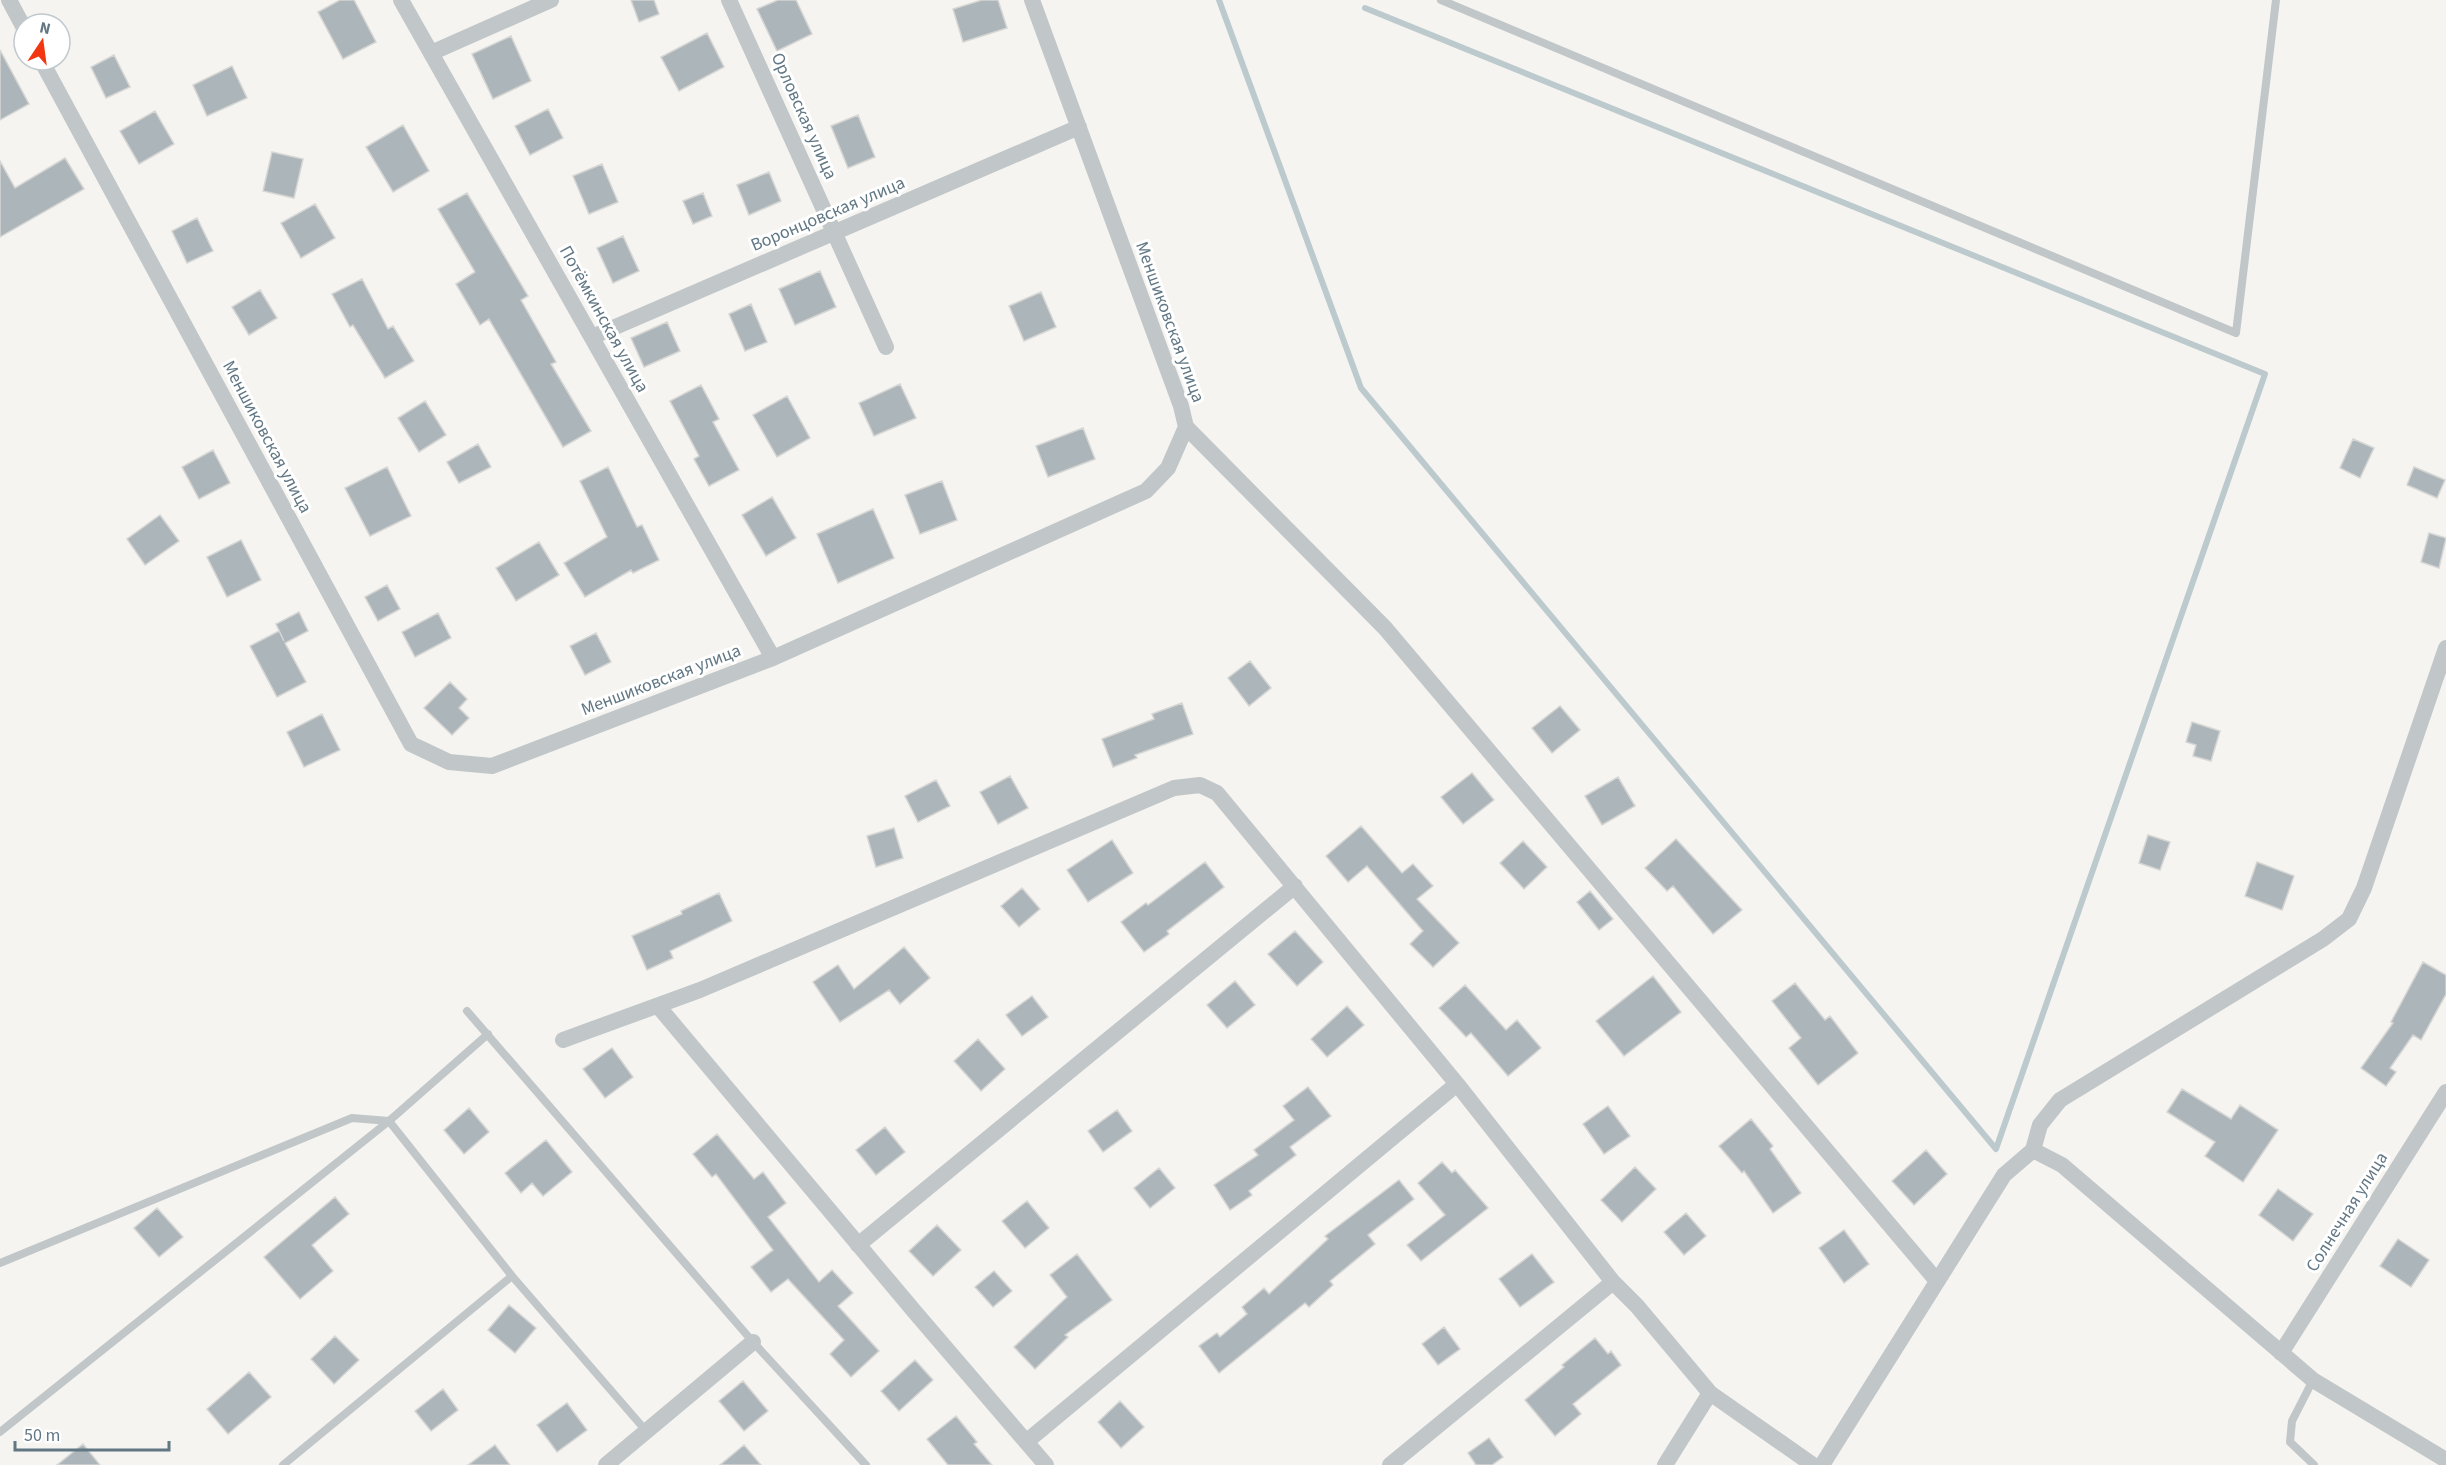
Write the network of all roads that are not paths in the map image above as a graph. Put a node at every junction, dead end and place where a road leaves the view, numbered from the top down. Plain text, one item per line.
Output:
1 (401, 0) edge
2 (551, 0) edge
3 (729, 0) edge
4 (1032, 0) edge
5 (1441, 0) edge
6 (2276, 0) edge
7 (431, 53) junction
8 (47, 72) edge
9 (1079, 127) junction
10 (835, 233) junction
11 (592, 337) junction
12 (886, 347) dead end
13 (1186, 427) junction
14 (2446, 648) edge
15 (773, 658) junction
16 (1295, 886) junction
17 (658, 1006) junction
18 (467, 1011) dead end
19 (488, 1034) junction
20 (563, 1040) dead end
21 (1457, 1084) junction
22 (2446, 1092) edge
23 (389, 1121) junction
24 (2033, 1150) junction
25 (858, 1245) junction
26 (0, 1263) edge
27 (512, 1276) junction
28 (1937, 1281) junction
29 (1613, 1282) junction
30 (753, 1342) junction
31 (2281, 1353) junction
32 (2313, 1380) junction
33 (1710, 1394) junction
34 (651, 1430) junction
35 (0, 1432) edge
36 (1026, 1442) junction
37 (2446, 1460) edge
38 (283, 1465) edge
39 (606, 1465) edge
40 (866, 1465) edge
41 (1046, 1465) edge
42 (1390, 1465) edge
43 (1665, 1465) edge
44 (1813, 1465) edge
45 (1822, 1465) edge
46 (2314, 1465) edge

1 - 7 street, Потёмкинская улица
2 - 7 street
3 - 10 street, Орловская улица
4 - 9 street, Меншиковская улица
5 - 6 lane
7 - 11 street, Потёмкинская улица
8 - 15 street, Меншиковская улица
9 - 10 street, Воронцовская улица
9 - 13 street, Меншиковская улица
10 - 11 street, Воронцовская улица
10 - 12 street, Орловская улица
11 - 15 street, Потёмкинская улица
13 - 15 street, Меншиковская улица
13 - 28 street
14 - 24 street
16 - 17 street
16 - 21 street
16 - 25 street
17 - 20 street
17 - 25 street
18 - 19 lane
19 - 23 lane
19 - 30 lane
21 - 29 street
21 - 36 street
22 - 31 street, Солнечная улица
23 - 26 lane
23 - 27 lane
23 - 35 lane
24 - 28 street
24 - 31 street
25 - 36 street
27 - 34 lane
27 - 38 lane
28 - 45 street
29 - 33 street
29 - 42 street
30 - 34 street
30 - 40 lane
31 - 32 street
32 - 37 street
32 - 46 lane
33 - 43 street
33 - 44 street
34 - 39 street
36 - 41 street

